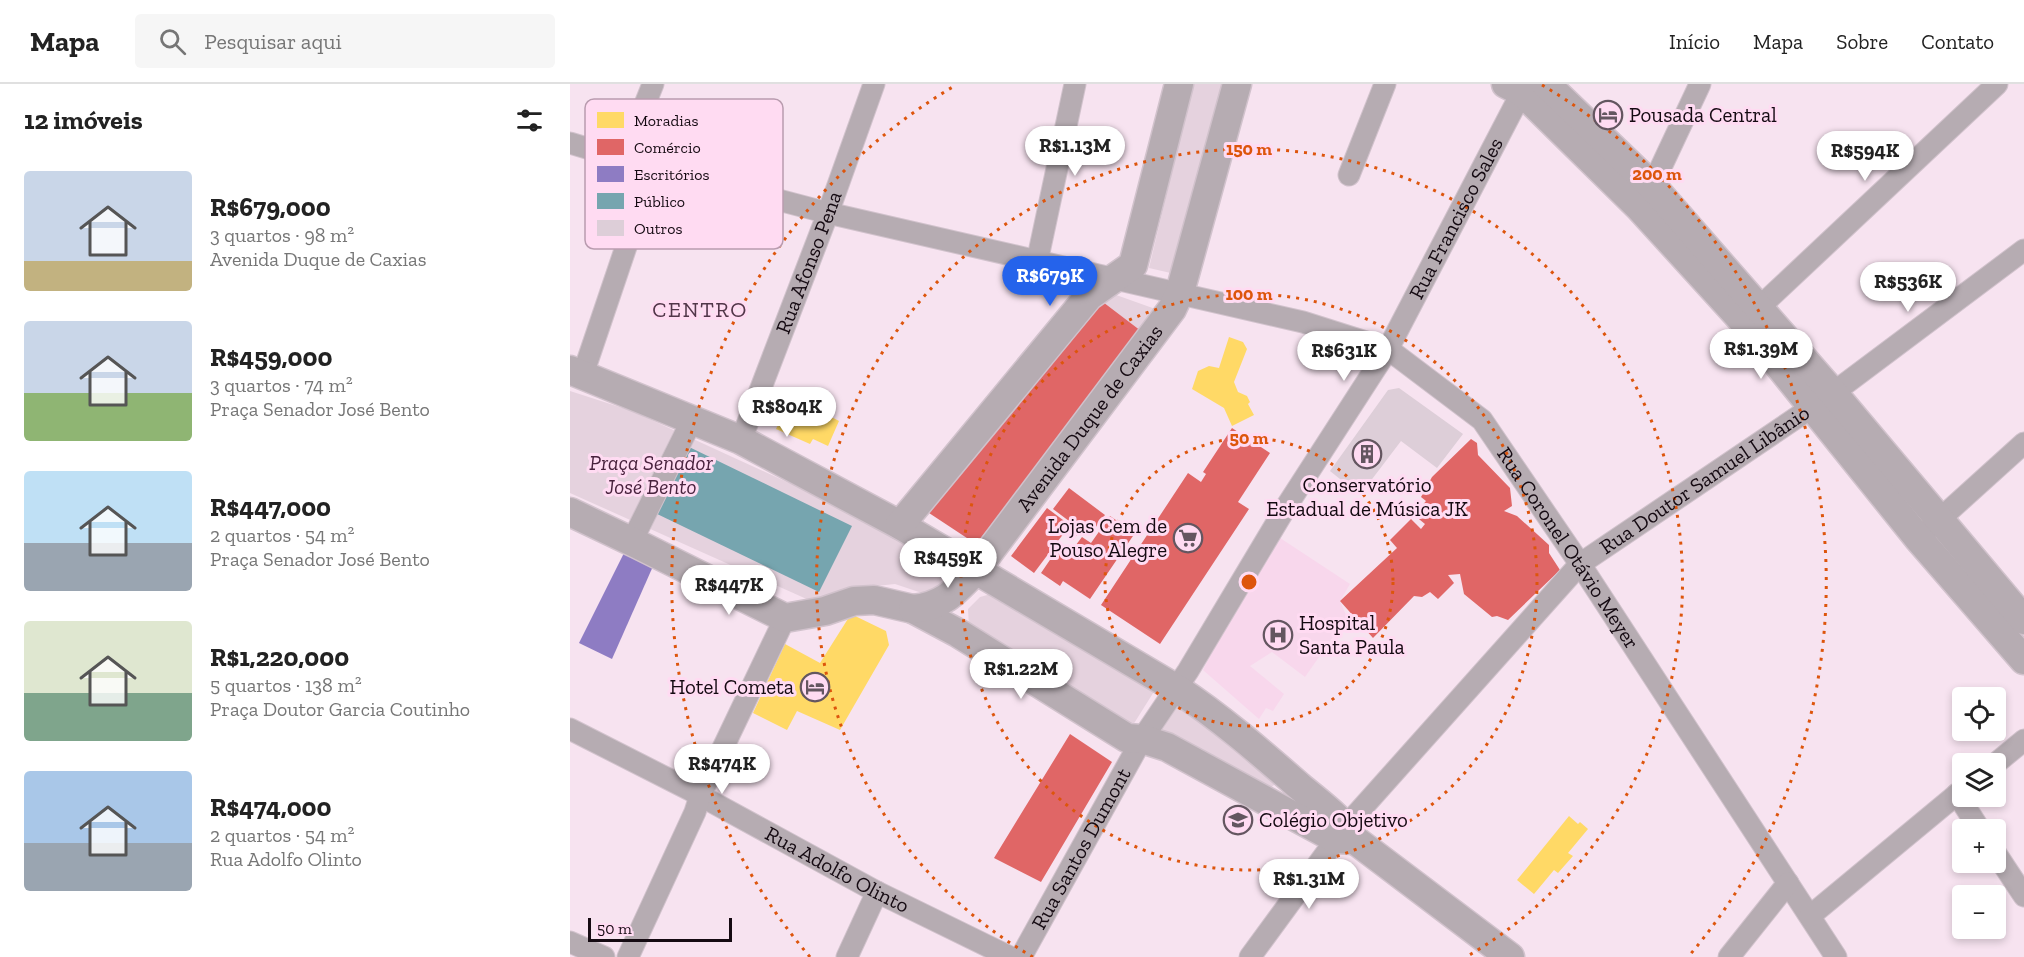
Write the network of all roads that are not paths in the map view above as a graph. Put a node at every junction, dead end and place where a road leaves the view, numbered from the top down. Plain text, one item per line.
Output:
1 (653, 84) edge
2 (874, 84) edge
3 (1075, 84) edge
4 (1179, 84) edge
5 (1237, 84) edge
6 (1385, 84) edge
7 (1700, 84) edge
8 (1997, 84) edge
9 (1525, 86) edge
10 (647, 99) edge
11 (570, 143) edge
12 (585, 148) edge
13 (1349, 175) dead end
14 (1647, 198) junction
15 (783, 201) edge
16 (828, 213) junction
17 (622, 249) edge
18 (2024, 250) edge
19 (1038, 262) junction
20 (1113, 278) junction
21 (1180, 292) junction
22 (1751, 315) junction
23 (1388, 349) junction
24 (576, 372) edge
25 (1824, 400) junction
26 (692, 420) junction
27 (741, 440) junction
28 (2024, 443) edge
29 (570, 512) edge
30 (1940, 519) junction
31 (900, 525) junction
32 (1918, 538) junction
33 (632, 541) junction
34 (1580, 564) junction
35 (984, 576) junction
36 (913, 609) junction
37 (785, 618) junction
38 (2024, 620) edge
39 (958, 633) junction
40 (2024, 660) edge
41 (1176, 688) junction
42 (570, 729) edge
43 (1142, 739) junction
44 (2024, 740) edge
45 (2006, 755) edge
46 (1282, 771) junction
47 (700, 796) junction
48 (1952, 799) edge
49 (1263, 800) junction
50 (1346, 835) junction
51 (2006, 869) edge
52 (1788, 883) junction
53 (877, 892) junction
54 (2024, 896) edge
55 (1810, 916) junction
56 (570, 942) edge
57 (604, 957) edge
58 (628, 957) edge
59 (847, 957) edge
60 (1010, 957) edge
61 (1021, 957) edge
62 (1250, 957) edge
63 (1510, 957) edge
64 (1729, 957) edge
65 (1836, 957) edge

1 - 10 street
2 - 16 street, Rua Afonso Pena
3 - 19 street
4 - 20 street
5 - 21 street, Avenida Duque de Caxias
6 - 13 street
7 - 14 street
8 - 22 street
9 - 14 street
9 - 23 street, Rua Francisco Sales
11 - 12 street
14 - 22 street
15 - 16 street
16 - 19 street
16 - 27 street, Rua Afonso Pena
17 - 24 street
18 - 25 street, Rua Doutor Samuel Libânio
19 - 20 street
20 - 21 street
20 - 31 street
21 - 23 street, Rua Coronel Otávio Meyer
21 - 35 street, Avenida Duque de Caxias
22 - 25 street
23 - 34 street, Rua Coronel Otávio Meyer
23 - 41 street, Rua Francisco Sales
24 - 26 street
25 - 30 street
25 - 32 street
25 - 34 street, Rua Doutor Samuel Libânio
26 - 27 street
26 - 33 street
27 - 31 street
28 - 30 street
29 - 33 street
30 - 32 street
30 - 38 street
31 - 35 street
32 - 40 street
33 - 37 street
34 - 50 street, Rua Doutor Samuel Libânio
34 - 52 street, Rua Coronel Otávio Meyer
35 - 36 street
35 - 39 street
35 - 41 street
36 - 37 street
36 - 39 street
37 - 47 street
39 - 43 street
41 - 43 street, Rua Santos Dumont
41 - 46 street
42 - 47 street, Rua Adolfo Olinto
43 - 49 street
43 - 61 street, Rua Santos Dumont
44 - 45 street
46 - 49 street
46 - 50 street
47 - 53 street, Rua Adolfo Olinto
47 - 58 street
48 - 55 street
49 - 50 street
50 - 62 street, Rua Doutor Samuel Libânio
50 - 63 street
51 - 54 street
52 - 55 street, Rua Coronel Otávio Meyer
52 - 64 street
53 - 59 street
53 - 60 street, Rua Adolfo Olinto
55 - 65 street, Rua Coronel Otávio Meyer
56 - 57 street

